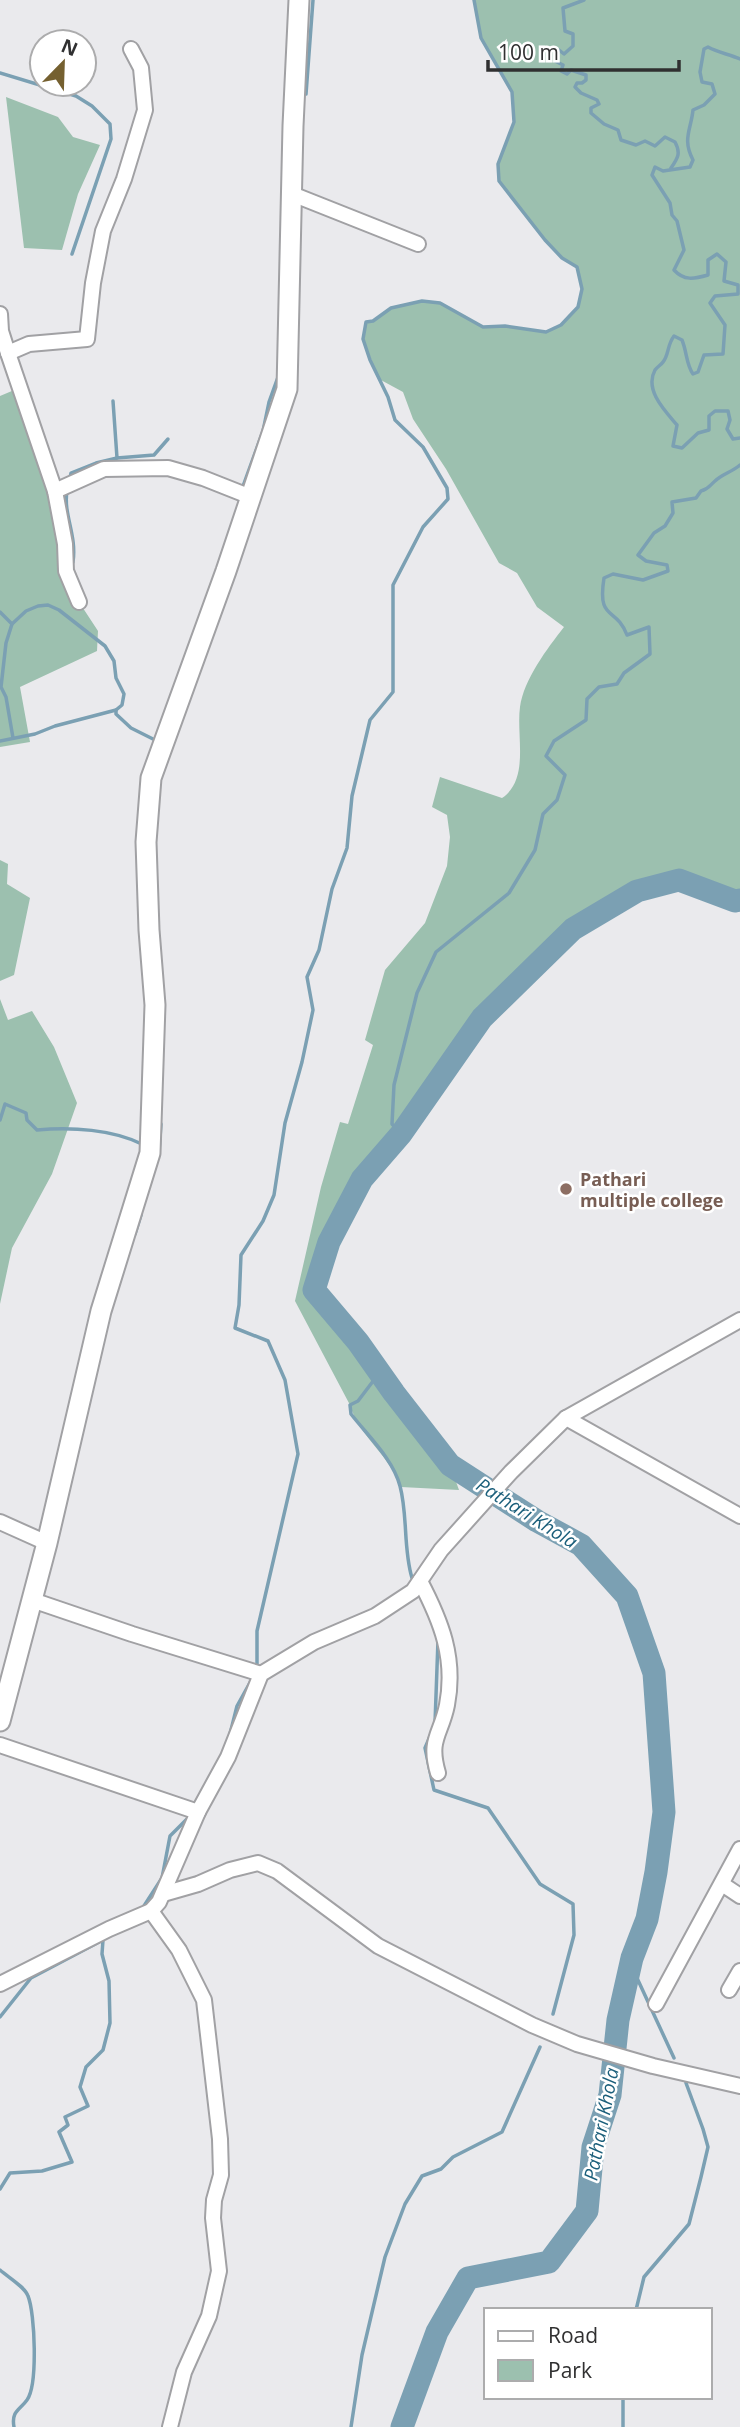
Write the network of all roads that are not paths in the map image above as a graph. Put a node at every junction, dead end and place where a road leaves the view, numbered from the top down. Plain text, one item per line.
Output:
1 (299, 0) edge
2 (131, 49) dead end
3 (292, 194) junction
4 (418, 244) dead end
5 (0, 314) edge
6 (8, 353) junction
7 (55, 491) junction
8 (251, 497) junction
9 (79, 602) dead end
10 (740, 1320) edge
11 (566, 1418) junction
12 (740, 1517) edge
13 (0, 1522) edge
14 (47, 1543) junction
15 (420, 1581) junction
16 (32, 1600) junction
17 (261, 1674) junction
18 (0, 1721) edge
19 (0, 1745) edge
20 (438, 1773) dead end
21 (198, 1812) junction
22 (740, 1849) edge
23 (722, 1884) junction
24 (163, 1894) junction
25 (740, 1896) edge
26 (151, 1911) junction
27 (740, 1971) edge
28 (0, 1984) edge
29 (729, 1990) dead end
30 (656, 2004) dead end
31 (740, 2086) edge
32 (170, 2427) edge

1 - 3 street
2 - 6 street
3 - 4 street
3 - 8 street
5 - 6 street
6 - 7 street
7 - 8 street
7 - 9 street
8 - 14 street
10 - 11 street
11 - 12 street
11 - 15 street
13 - 14 street
14 - 16 street
15 - 17 street
15 - 20 street
16 - 17 street
16 - 18 street
17 - 21 street
19 - 21 street
21 - 24 street
22 - 23 street
23 - 25 street
23 - 30 street
24 - 26 street
24 - 31 street
26 - 28 street
26 - 32 street
27 - 29 street

